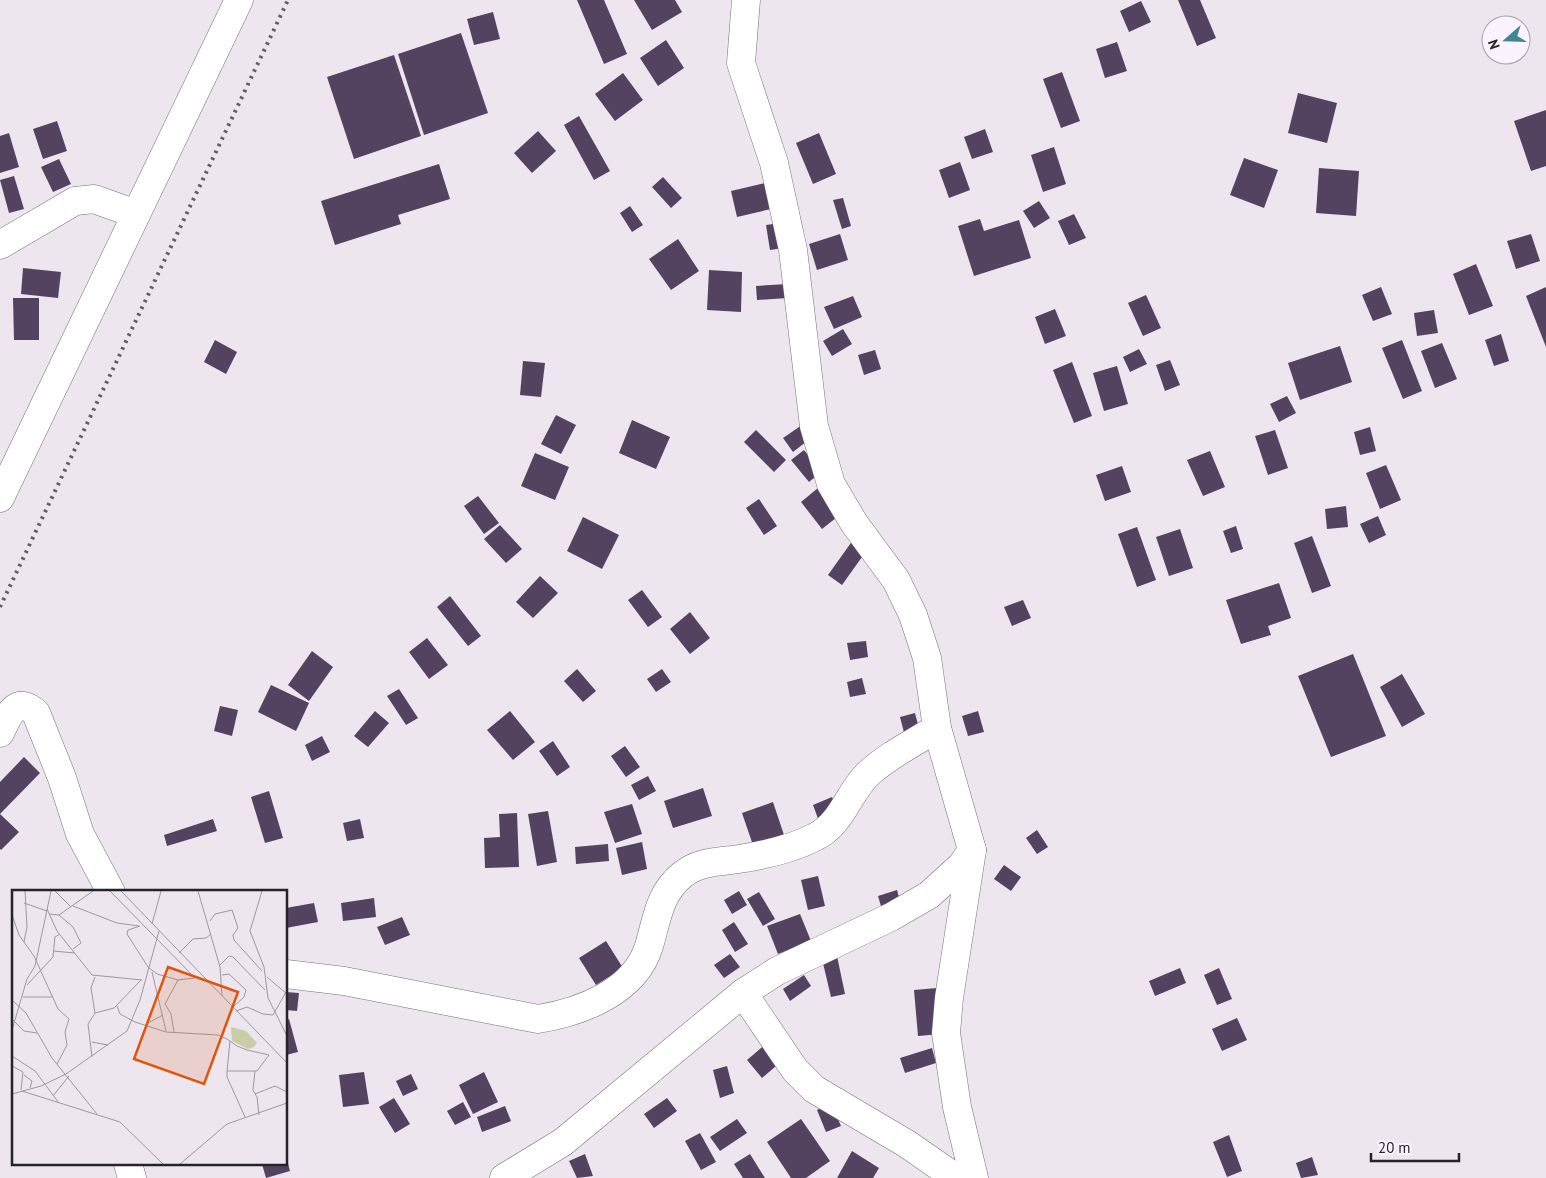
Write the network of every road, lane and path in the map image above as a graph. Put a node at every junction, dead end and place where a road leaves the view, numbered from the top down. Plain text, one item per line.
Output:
1 (239, 0) edge
2 (746, 0) edge
3 (136, 214) junction
4 (0, 245) edge
5 (0, 498) edge
6 (937, 728) junction
7 (0, 733) edge
8 (972, 850) junction
9 (110, 890) edge
10 (288, 974) edge
11 (743, 992) junction
12 (504, 1178) edge
13 (956, 1178) edge
14 (974, 1178) edge

1 - 3 street
2 - 6 street
3 - 4 street
3 - 5 street
6 - 8 street
6 - 10 street
7 - 9 street
8 - 11 street
8 - 14 street
11 - 12 street
11 - 13 street

